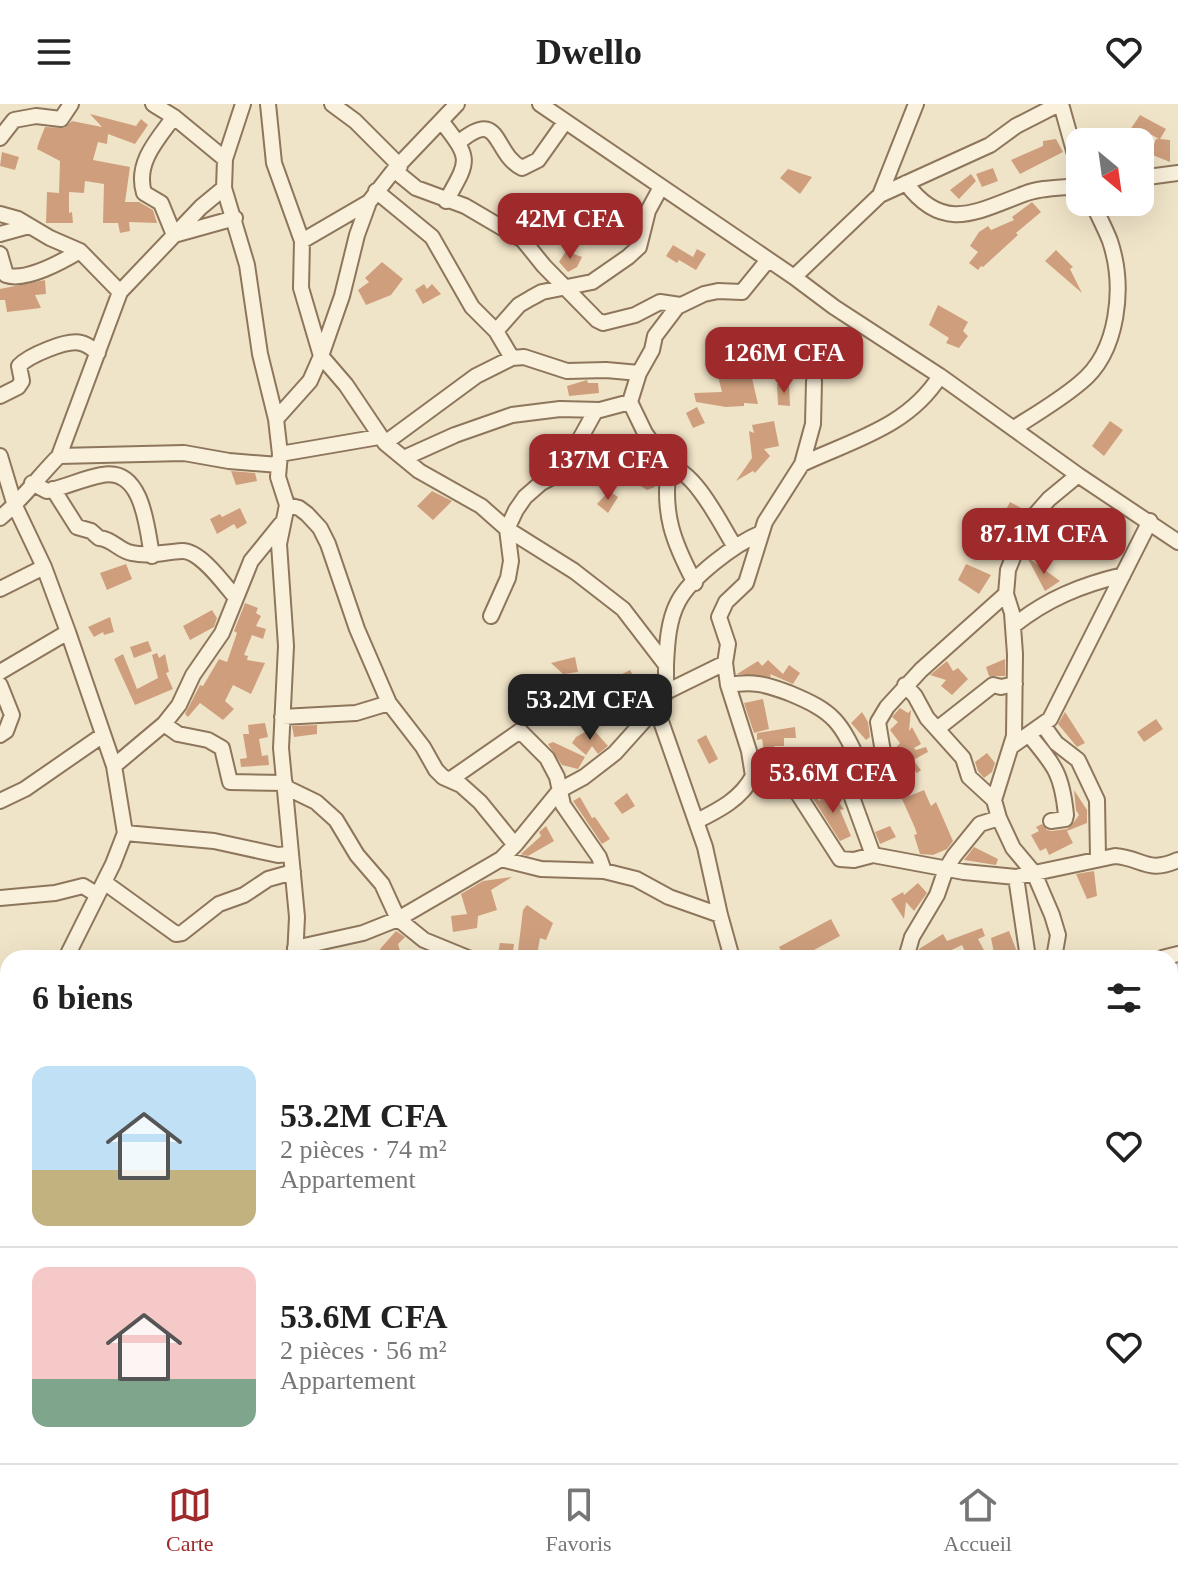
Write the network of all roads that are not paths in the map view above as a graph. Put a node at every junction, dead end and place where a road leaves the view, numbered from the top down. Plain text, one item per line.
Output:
1 (71, 104) edge
2 (153, 104) edge
3 (243, 104) edge
4 (268, 104) edge
5 (332, 104) edge
6 (457, 104) edge
7 (540, 104) edge
8 (916, 104) edge
9 (1060, 104) edge
10 (174, 117) junction
11 (442, 122) junction
12 (565, 122) junction
13 (1067, 128) edge
14 (0, 138) edge
15 (458, 143) junction
16 (225, 159) junction
17 (397, 168) junction
18 (1178, 173) edge
19 (1154, 176) edge
20 (906, 183) junction
21 (661, 187) junction
22 (1066, 187) edge
23 (224, 188) junction
24 (880, 195) junction
25 (372, 196) junction
26 (446, 201) junction
27 (0, 214) edge
28 (1099, 216) edge
29 (235, 218) junction
30 (29, 226) junction
31 (0, 234) edge
32 (174, 235) junction
33 (302, 241) junction
34 (80, 251) junction
35 (0, 254) edge
36 (768, 260) junction
37 (794, 277) junction
38 (567, 287) junction
39 (120, 292) junction
40 (680, 305) junction
41 (496, 331) junction
42 (98, 353) junction
43 (321, 356) junction
44 (512, 358) junction
45 (639, 373) junction
46 (940, 376) junction
47 (814, 381) dead end
48 (0, 396) edge
49 (630, 402) junction
50 (596, 410) junction
51 (276, 419) junction
52 (1014, 428) junction
53 (382, 440) junction
54 (0, 456) edge
55 (59, 456) junction
56 (404, 458) junction
57 (280, 459) junction
58 (802, 464) junction
59 (669, 466) junction
60 (1078, 475) junction
61 (32, 483) junction
62 (53, 489) junction
63 (287, 505) junction
64 (15, 506) junction
65 (0, 518) edge
66 (1150, 521) junction
67 (281, 523) junction
68 (507, 529) junction
69 (761, 533) junction
70 (1178, 542) edge
71 (735, 547) junction
72 (152, 556) junction
73 (44, 567) junction
74 (1123, 575) junction
75 (695, 583) junction
76 (0, 589) edge
77 (1006, 594) junction
78 (236, 598) junction
79 (491, 616) dead end
80 (1013, 626) junction
81 (68, 632) junction
82 (725, 663) junction
83 (666, 665) junction
84 (0, 672) edge
85 (1015, 684) junction
86 (0, 685) edge
87 (728, 685) junction
88 (905, 685) junction
89 (666, 692) junction
90 (389, 703) junction
91 (657, 710) junction
92 (282, 717) junction
93 (164, 724) junction
94 (1043, 725) junction
95 (937, 729) junction
96 (0, 735) edge
97 (103, 735) junction
98 (1029, 735) junction
99 (1012, 746) junction
100 (114, 766) junction
101 (861, 766) junction
102 (784, 772) junction
103 (753, 776) junction
104 (824, 776) junction
105 (451, 779) junction
106 (285, 785) junction
107 (560, 790) junction
108 (994, 800) junction
109 (0, 801) edge
110 (999, 818) junction
111 (697, 821) junction
112 (1051, 821) dead end
113 (125, 833) junction
114 (515, 845) junction
115 (289, 854) junction
116 (873, 855) junction
117 (1098, 858) junction
118 (501, 859) junction
119 (1178, 860) edge
120 (946, 869) junction
121 (604, 871) junction
122 (293, 872) junction
123 (1034, 873) junction
124 (1016, 877) junction
125 (100, 888) junction
126 (0, 898) edge
127 (720, 915) junction
128 (398, 919) junction
129 (70, 950) edge
130 (295, 950) edge
131 (305, 950) edge
132 (448, 950) edge
133 (730, 950) edge
134 (908, 950) edge
135 (1027, 950) edge
136 (1055, 950) edge

1 - 14 street
2 - 10 street
3 - 16 street
4 - 33 street
5 - 17 street
6 - 11 street
7 - 12 street
8 - 24 street
9 - 13 street
9 - 20 street
10 - 16 street
10 - 32 street
11 - 15 street
11 - 17 street
12 - 15 street
12 - 21 street
15 - 26 street
16 - 23 street
17 - 25 street
17 - 26 street
18 - 19 street
20 - 22 street
20 - 24 street
21 - 36 street
21 - 38 street
23 - 29 street
23 - 32 street
24 - 37 street
25 - 33 street
25 - 41 street
25 - 43 street
26 - 38 street
27 - 30 street
28 - 52 street
29 - 32 street
29 - 51 street
30 - 31 street
30 - 34 street
32 - 39 street
33 - 43 street
34 - 35 street
34 - 39 street
36 - 37 street
36 - 40 street
37 - 46 street
38 - 40 street
38 - 41 street
39 - 42 street
40 - 45 street
41 - 44 street
42 - 48 street
42 - 55 street
43 - 51 street
43 - 53 street
44 - 45 street
44 - 53 street
45 - 49 street
46 - 52 street
46 - 58 street
47 - 58 street
49 - 50 street
49 - 59 street
50 - 56 street
50 - 68 street
51 - 57 street
52 - 60 street
53 - 56 street
53 - 57 street
54 - 64 street
55 - 57 street
55 - 61 street
56 - 68 street
57 - 63 street
58 - 69 street
59 - 71 street
59 - 75 street
60 - 66 street
60 - 77 street
61 - 62 street
61 - 64 street
62 - 72 street
62 - 72 street
63 - 67 street
63 - 90 street
64 - 65 street
64 - 73 street
66 - 70 street
66 - 74 street
67 - 78 street
67 - 92 street
68 - 79 street
68 - 83 street
69 - 71 street
69 - 82 street
71 - 75 street
72 - 78 street
73 - 76 street
73 - 81 street
74 - 80 street
74 - 94 street
75 - 83 street
77 - 80 street
77 - 88 street
78 - 93 street
80 - 85 street
81 - 84 street
81 - 97 street
82 - 87 street
82 - 89 street
83 - 89 street
85 - 95 street
85 - 99 street
86 - 96 street
87 - 101 street
87 - 103 street
88 - 95 street
88 - 101 street
89 - 91 street
90 - 92 street
90 - 105 street
91 - 107 street
91 - 111 street
92 - 106 street
93 - 100 street
93 - 106 street
94 - 98 street
94 - 117 street
95 - 108 street
97 - 100 street
97 - 109 street
98 - 99 street
98 - 112 street
99 - 108 street
100 - 113 street
101 - 104 street
102 - 103 street
102 - 104 street
102 - 116 street
103 - 111 street
104 - 116 street
105 - 107 street
105 - 114 street
106 - 115 street
106 - 128 street
107 - 114 street
107 - 121 street
108 - 110 street
110 - 120 street
110 - 123 street
111 - 127 street
113 - 115 street
113 - 125 street
114 - 118 street
115 - 122 street
116 - 120 street
117 - 119 street
117 - 123 street
118 - 121 street
118 - 128 street
120 - 124 street
120 - 134 street
121 - 127 street
122 - 125 street
122 - 130 street
123 - 124 street
123 - 136 street
124 - 135 street
125 - 126 street
125 - 129 street
127 - 133 street
128 - 131 street
128 - 132 street

